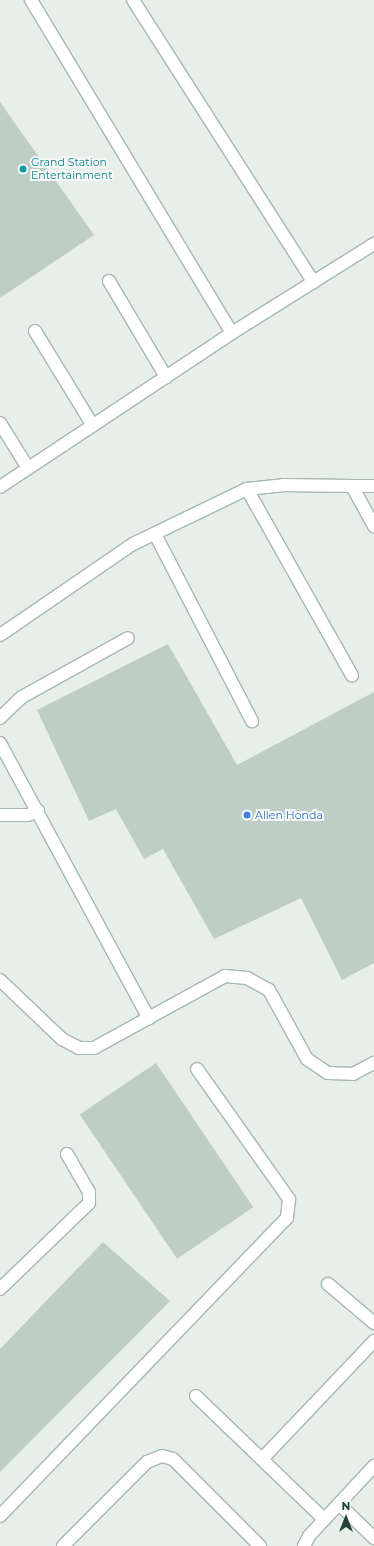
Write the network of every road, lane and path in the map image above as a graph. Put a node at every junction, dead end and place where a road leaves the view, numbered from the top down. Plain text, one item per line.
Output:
1 (31, 0) edge
2 (134, 0) edge
3 (374, 244) edge
4 (109, 281) dead end
5 (313, 282) junction
6 (35, 332) dead end
7 (232, 333) junction
8 (166, 377) junction
9 (0, 423) edge
10 (93, 426) junction
11 (28, 468) junction
12 (352, 486) junction
13 (374, 486) edge
14 (0, 487) edge
15 (247, 489) junction
16 (374, 526) edge
17 (155, 534) junction
18 (0, 635) edge
19 (128, 638) dead end
20 (352, 675) dead end
21 (0, 718) edge
22 (252, 721) dead end
23 (0, 743) edge
24 (38, 811) junction
25 (0, 815) edge
26 (0, 980) edge
27 (149, 1018) junction
28 (374, 1062) edge
29 (197, 1069) dead end
30 (67, 1154) dead end
31 (328, 1284) dead end
32 (0, 1289) edge
33 (374, 1323) edge
34 (374, 1341) edge
35 (196, 1396) dead end
36 (262, 1459) junction
37 (374, 1466) edge
38 (339, 1504) junction
39 (0, 1516) edge
40 (324, 1519) junction
41 (374, 1538) edge
42 (63, 1546) edge
43 (260, 1546) edge
44 (304, 1546) edge

1 - 7 lane
2 - 5 lane
3 - 5 lane
4 - 8 lane
5 - 7 lane
6 - 10 lane
7 - 8 lane
8 - 10 lane
9 - 11 lane
10 - 11 lane
11 - 14 lane
12 - 13 lane
12 - 15 lane
12 - 16 lane
15 - 17 lane
15 - 20 lane
17 - 18 lane
17 - 22 lane
19 - 21 lane
23 - 24 lane
24 - 25 lane
24 - 27 lane
26 - 27 lane
27 - 28 lane
29 - 39 lane
30 - 32 lane
31 - 33 lane
34 - 36 lane
35 - 36 lane
36 - 40 lane
37 - 38 lane
38 - 40 lane
38 - 41 lane
40 - 44 lane
42 - 43 lane

